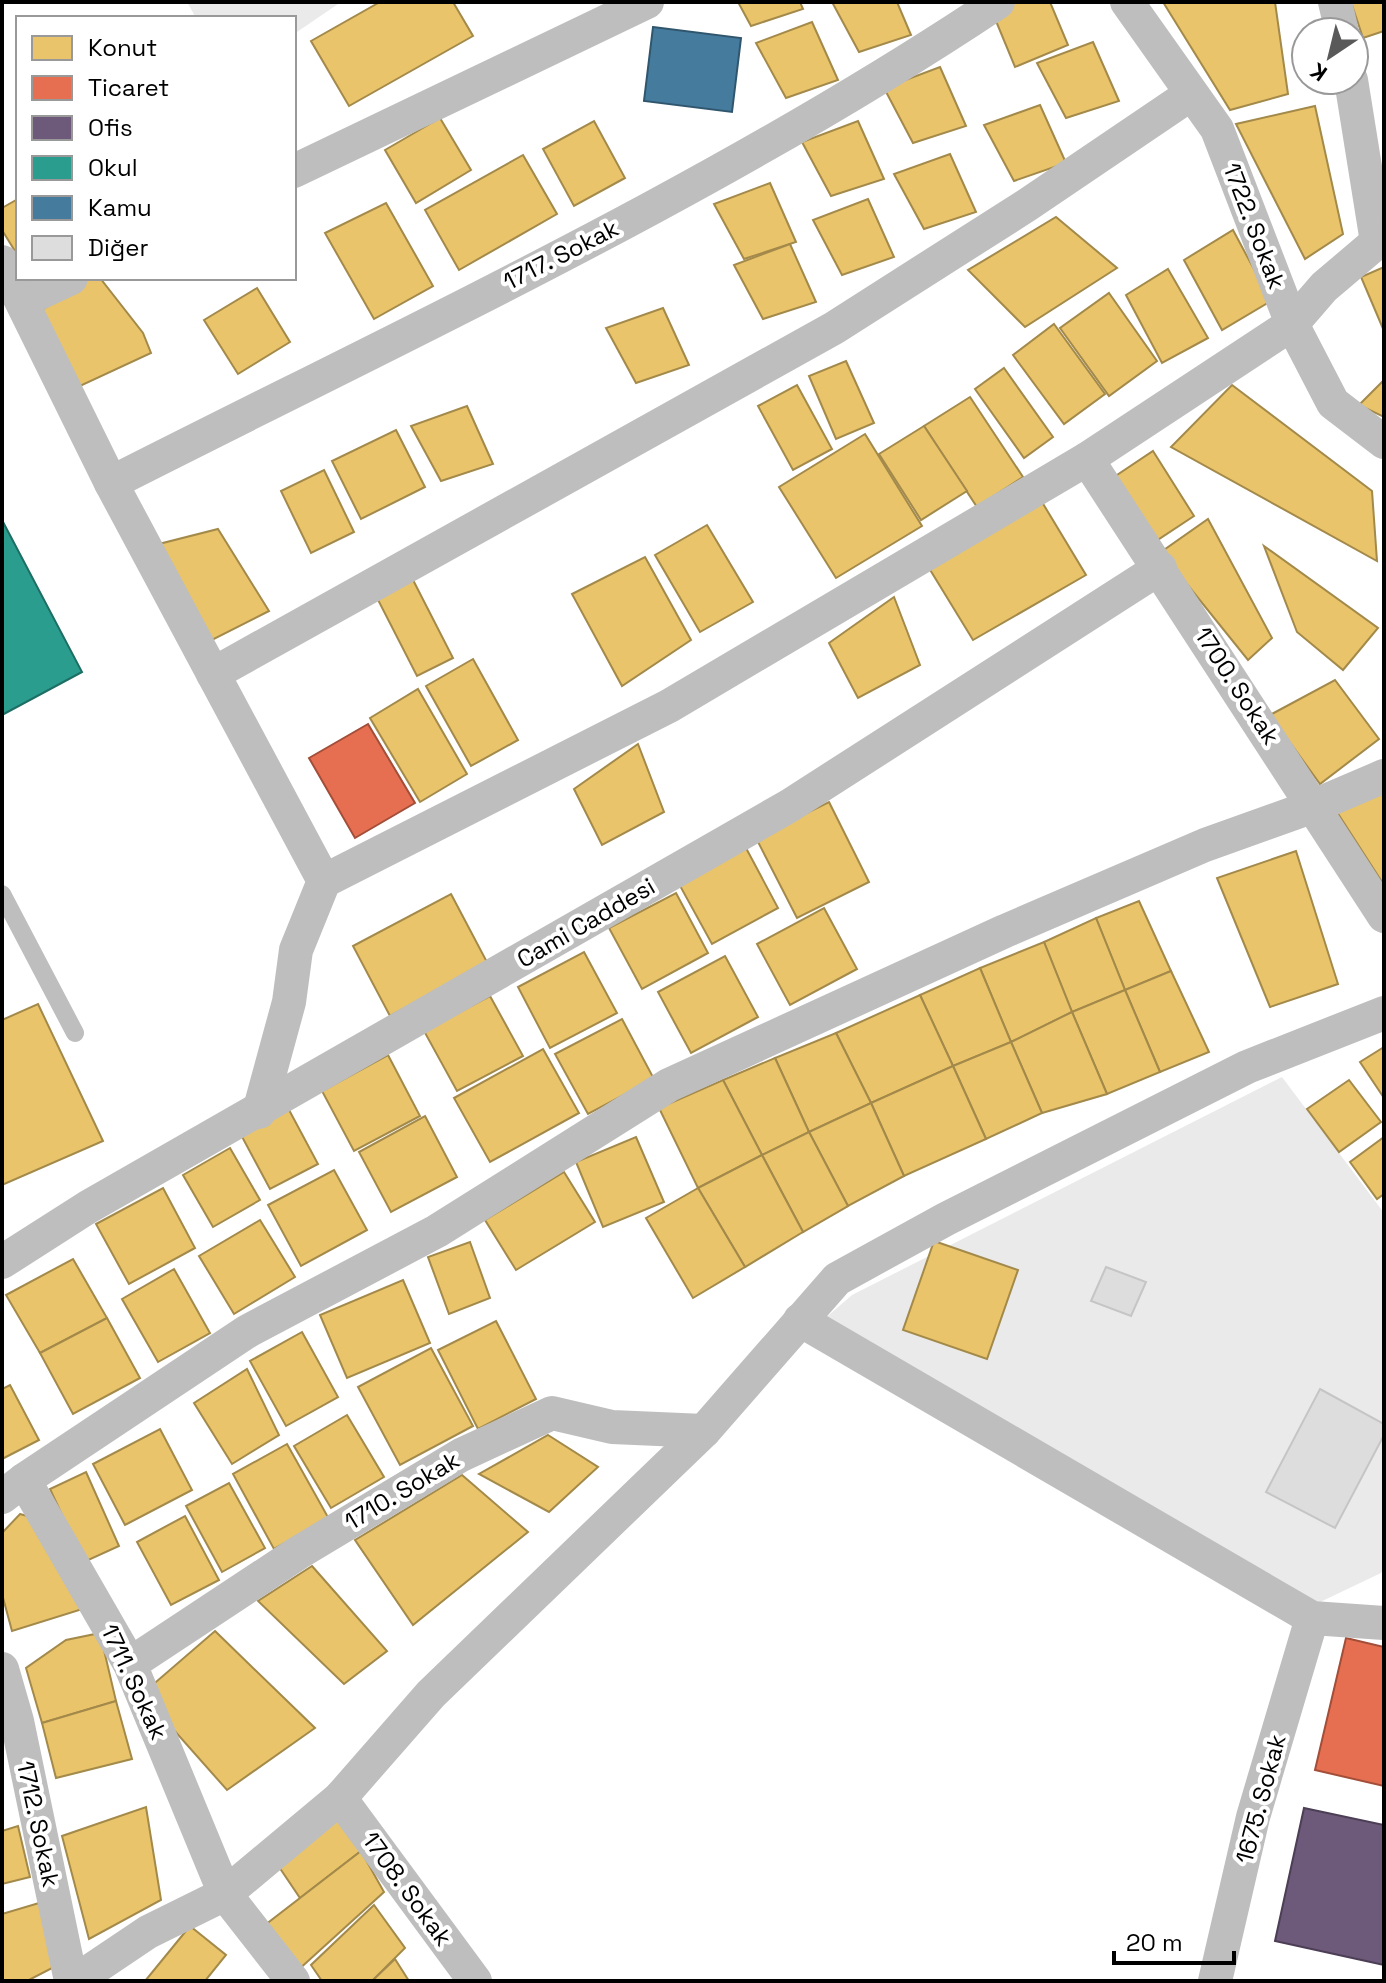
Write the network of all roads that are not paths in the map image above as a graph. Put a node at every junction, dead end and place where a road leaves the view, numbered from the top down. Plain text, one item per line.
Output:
1 (647, 2) edge
2 (998, 2) edge
3 (1127, 2) edge
4 (1191, 94) junction
5 (1354, 96) edge
6 (296, 170) edge
7 (1381, 240) edge
8 (2, 262) edge
9 (67, 280) edge
10 (22, 301) junction
11 (1292, 324) junction
12 (1384, 442) edge
13 (1087, 459) junction
14 (111, 483) junction
15 (1160, 568) junction
16 (213, 674) junction
17 (1384, 776) edge
18 (1314, 806) junction
19 (324, 881) junction
20 (2, 894) edge
21 (1384, 916) edge
22 (1384, 1013) edge
23 (75, 1033) dead end
24 (259, 1112) junction
25 (2, 1262) edge
26 (800, 1320) junction
27 (704, 1431) junction
28 (13, 1488) edge
29 (1312, 1618) junction
30 (1384, 1623) edge
31 (130, 1664) junction
32 (2, 1669) edge
33 (340, 1798) junction
34 (225, 1894) junction
35 (73, 1981) edge
36 (293, 1981) edge
37 (475, 1981) edge
38 (1215, 1981) edge

1 - 6 street
2 - 14 street, 1717. Sokak
3 - 4 street, 1722. Sokak
4 - 11 street, 1722. Sokak
4 - 16 street
5 - 7 street
7 - 11 street
8 - 10 street
9 - 10 street
10 - 14 street
11 - 12 street, 1722. Sokak
11 - 13 street
13 - 15 street, 1700. Sokak
13 - 19 street
14 - 16 street
15 - 18 street, 1700. Sokak
15 - 24 street, Cami Caddesi
16 - 19 street
17 - 18 street
18 - 21 street, 1700. Sokak
18 - 28 street
19 - 24 street
20 - 23 lane
22 - 26 street
24 - 25 street, Cami Caddesi
26 - 27 street
26 - 29 street
27 - 31 street, 1710. Sokak
27 - 33 street
28 - 31 street, 1711. Sokak
29 - 30 street
29 - 38 street, 1675. Sokak
31 - 34 street, 1711. Sokak
32 - 35 street, 1712. Sokak
33 - 34 street
33 - 37 street, 1708. Sokak
34 - 35 street
34 - 36 street, 1711. Sokak

